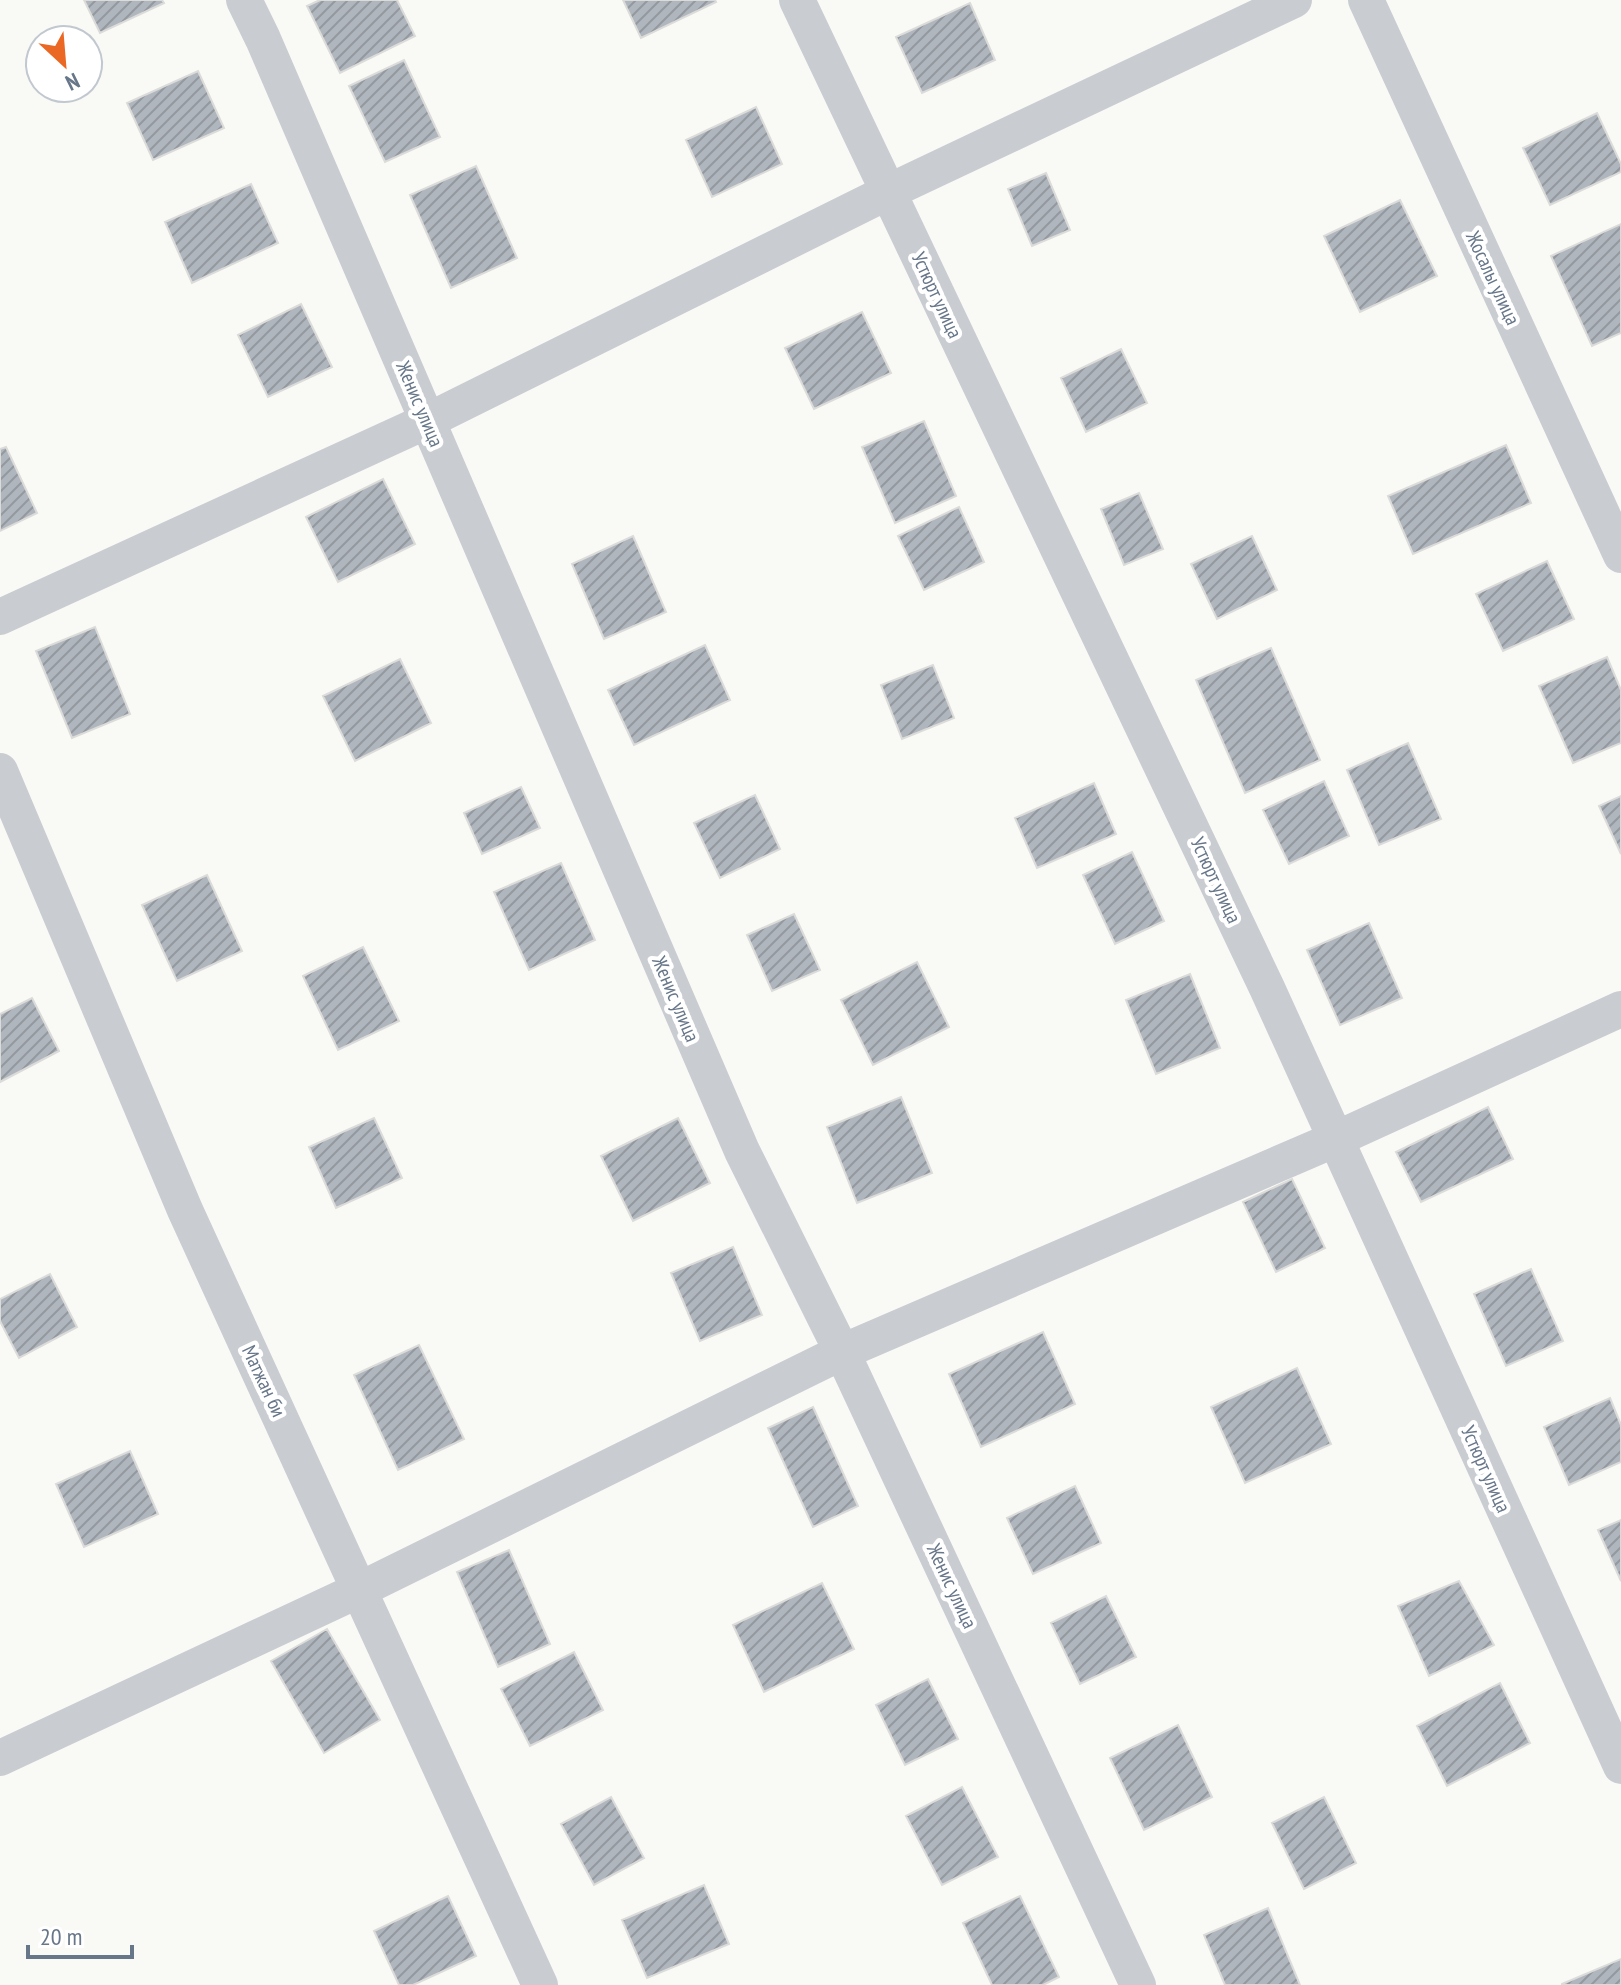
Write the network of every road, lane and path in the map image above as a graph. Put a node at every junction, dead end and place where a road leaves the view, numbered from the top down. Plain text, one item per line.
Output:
1 (244, 0) edge
2 (797, 0) edge
3 (1294, 0) edge
4 (1366, 0) edge
5 (888, 192) junction
6 (427, 421) junction
7 (1621, 555) edge
8 (0, 617) edge
9 (0, 771) edge
10 (1621, 1009) edge
11 (1336, 1139) junction
12 (842, 1352) junction
13 (359, 1590) junction
14 (0, 1758) edge
15 (1621, 1766) edge
16 (540, 1985) edge
17 (1138, 1985) edge

1 - 6 street, Женис улица
2 - 5 street, Устюрт улица
3 - 5 street
4 - 7 street, Жосалы улица
5 - 6 street
5 - 11 street, Устюрт улица
6 - 8 street
6 - 12 street, Женис улица
9 - 13 street, Матжан би
10 - 11 street
11 - 12 street
11 - 15 street, Устюрт улица
12 - 13 street
12 - 17 street, Женис улица
13 - 14 street
13 - 16 street, Матжан би

